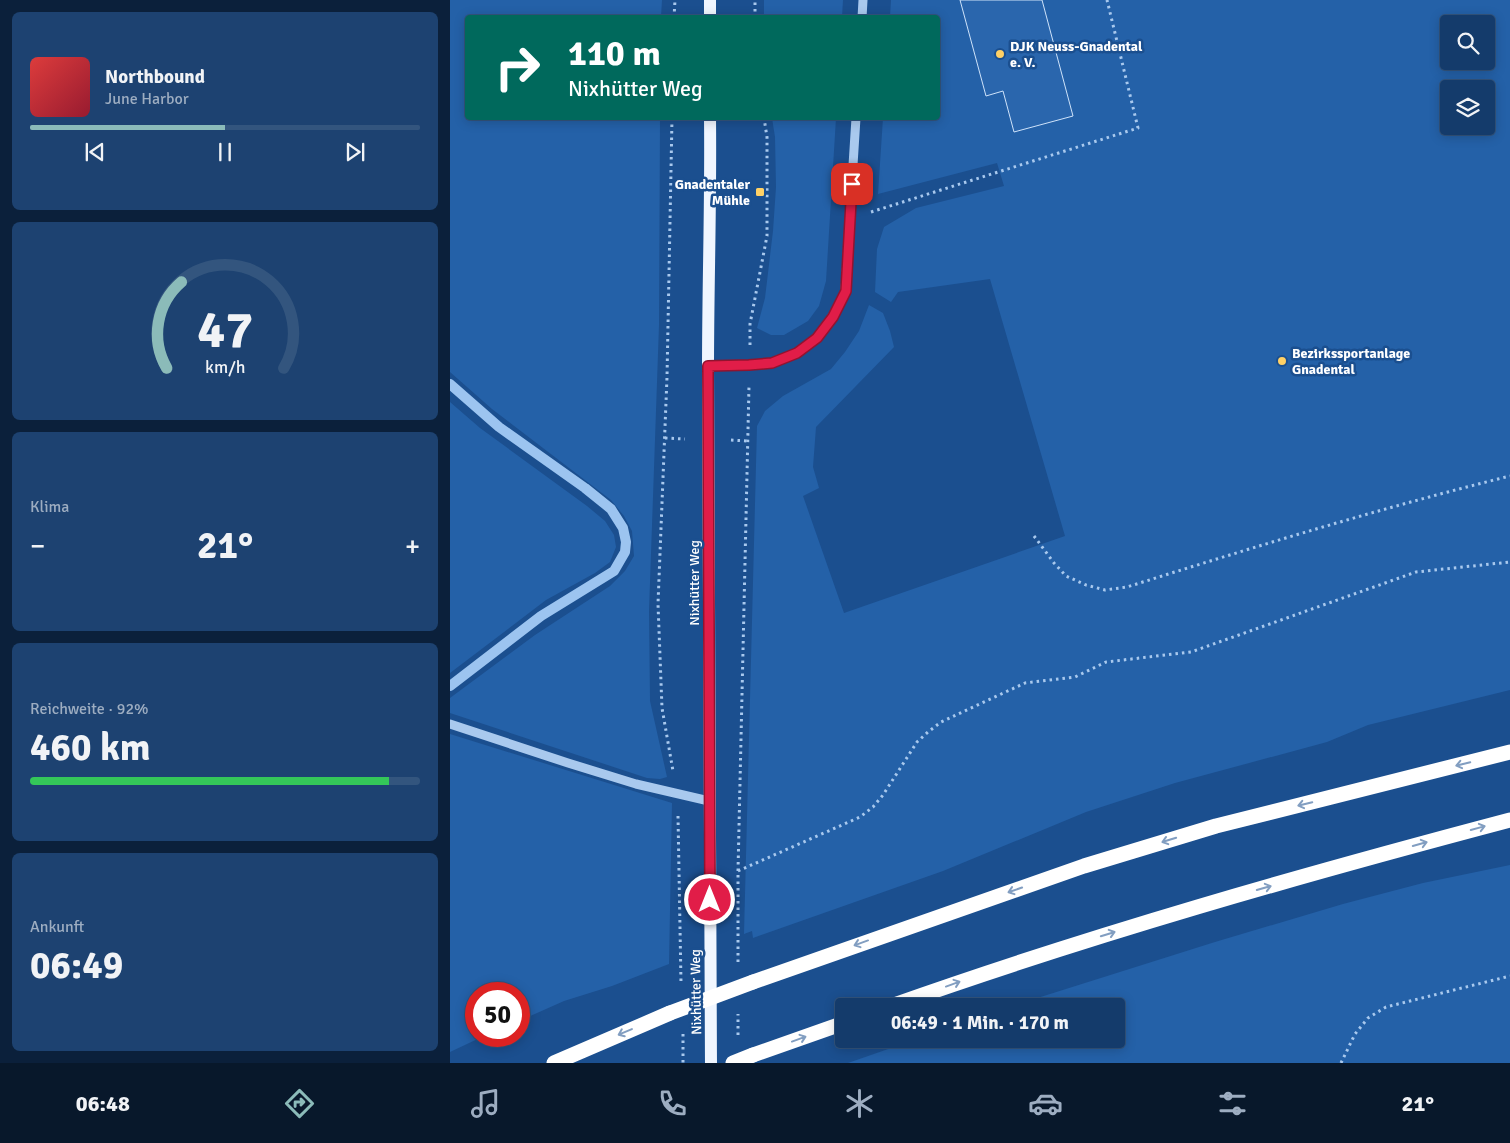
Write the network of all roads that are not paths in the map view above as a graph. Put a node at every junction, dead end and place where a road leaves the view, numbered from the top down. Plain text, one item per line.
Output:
1 (710, 0) edge
2 (863, 0) edge
3 (710, 15) edge
4 (862, 15) edge
5 (710, 120) edge
6 (856, 120) edge
7 (708, 366) junction
8 (450, 724) edge
9 (1510, 752) edge
10 (709, 801) junction
11 (1510, 820) edge
12 (913, 998) edge
13 (835, 1026) edge
14 (554, 1063) edge
15 (711, 1063) edge
16 (734, 1063) edge

1 - 3 main road
2 - 4 street
5 - 7 main road, Nixhütter Weg
6 - 7 street
7 - 10 main road, Nixhütter Weg
8 - 10 street
9 -> 14 highway, bridge
10 - 15 main road, Nixhütter Weg
12 -> 11 highway
16 -> 13 highway, bridge

